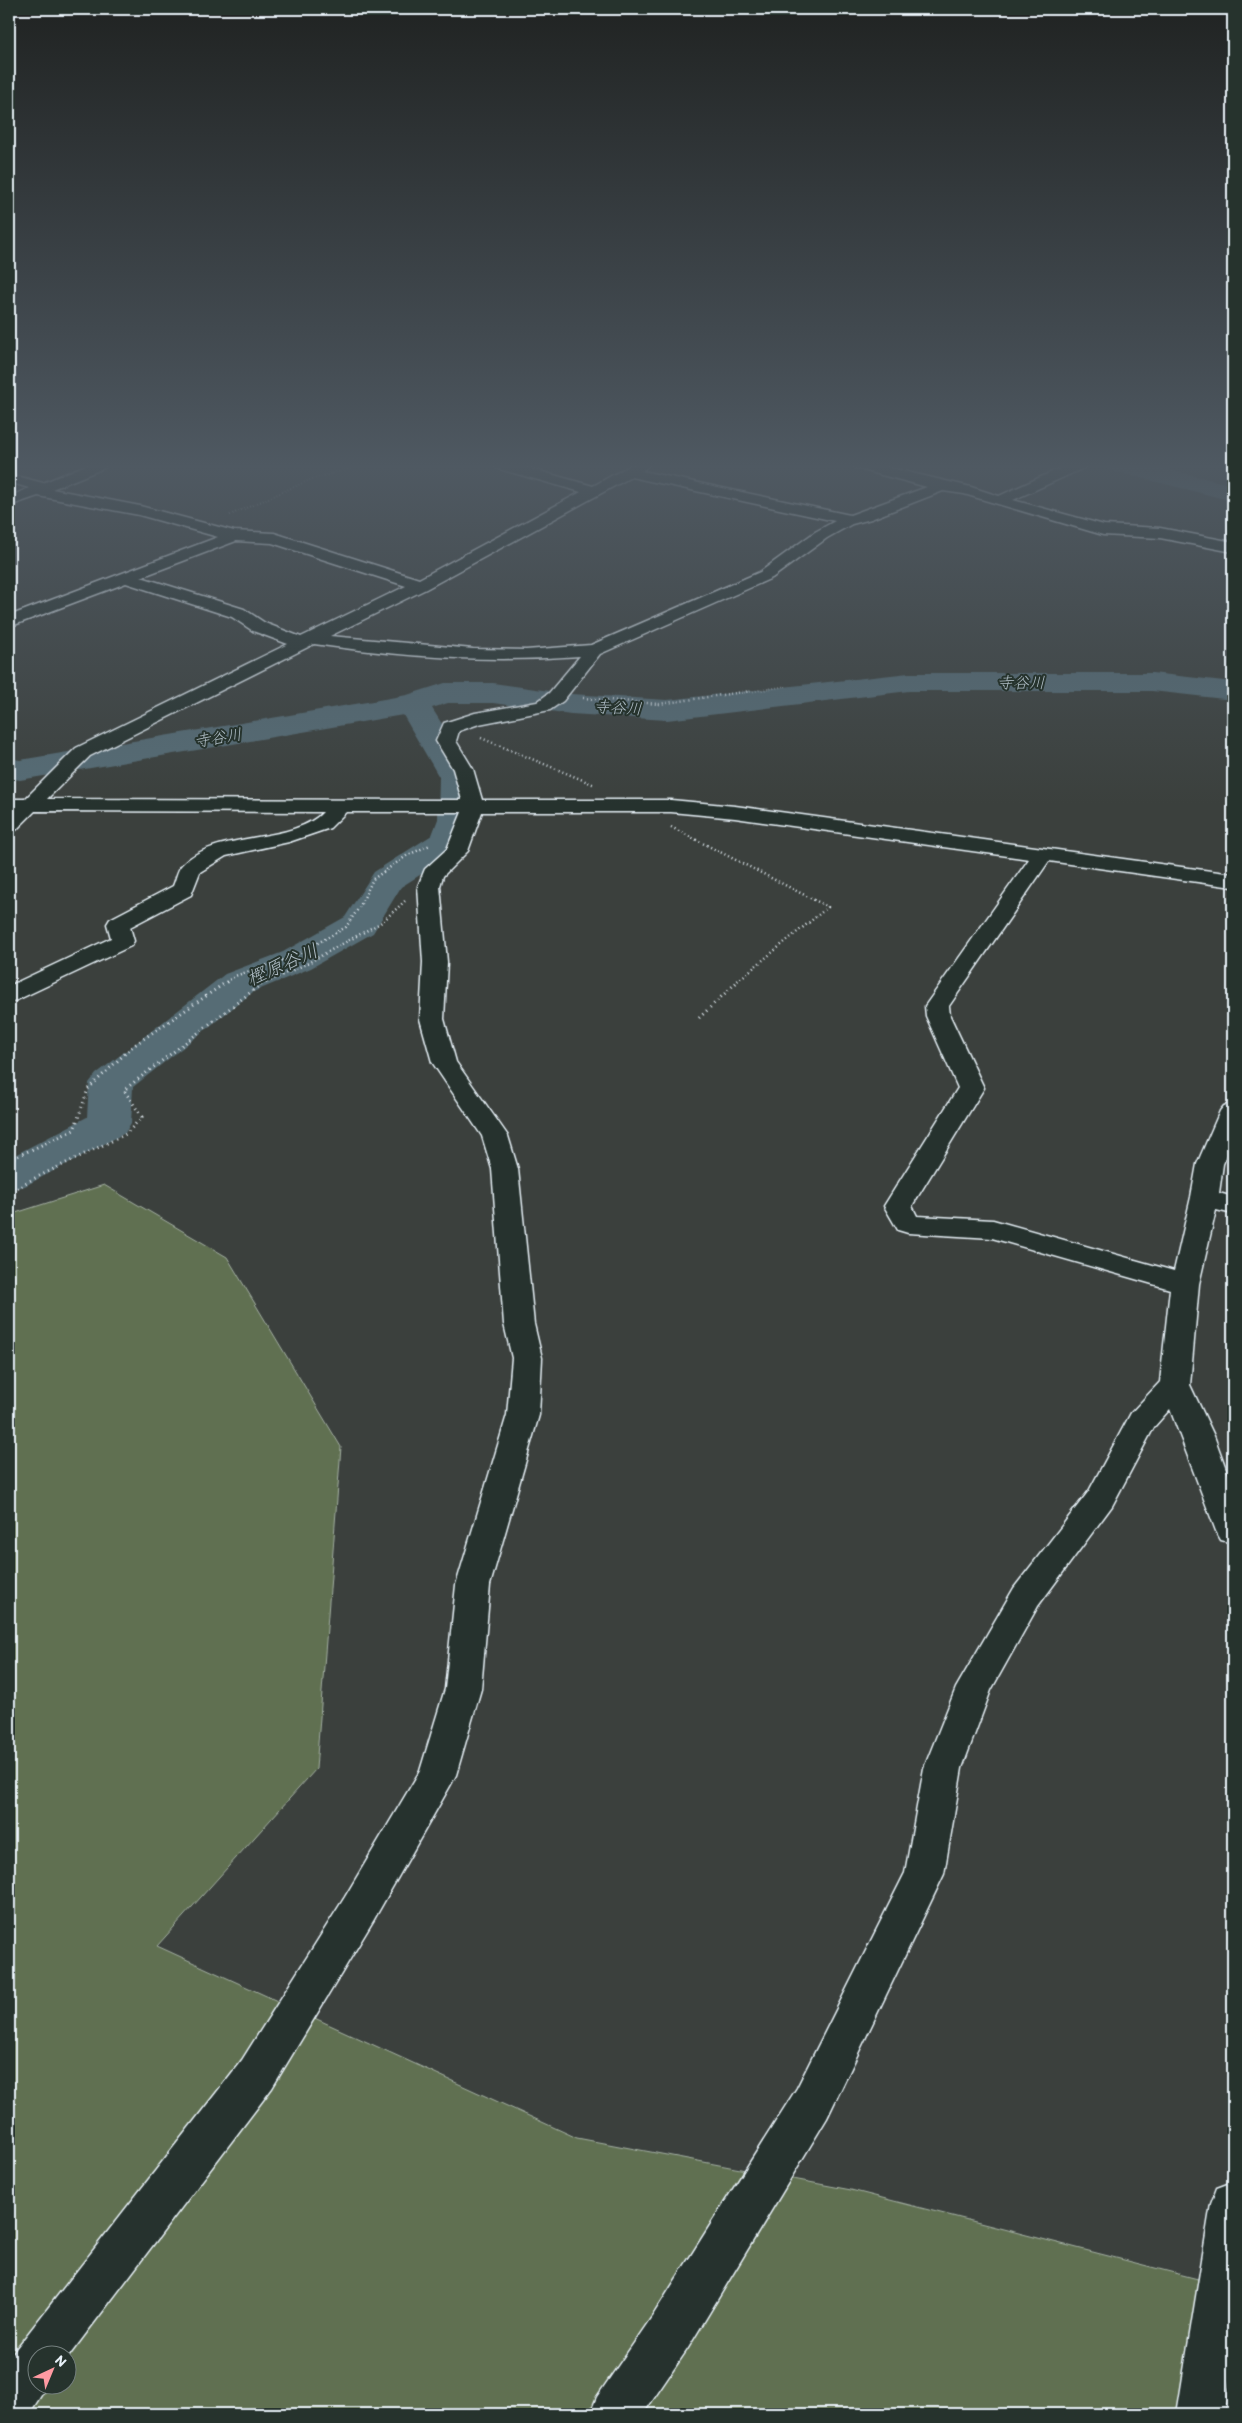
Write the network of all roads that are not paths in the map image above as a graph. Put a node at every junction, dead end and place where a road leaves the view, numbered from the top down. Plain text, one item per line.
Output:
1 (120, 578) edge
2 (127, 578) edge
3 (398, 578) edge
4 (433, 578) edge
5 (758, 578) edge
6 (420, 585) junction
7 (9, 622) edge
8 (308, 642) junction
9 (594, 650) junction
10 (9, 805) edge
11 (341, 805) junction
12 (29, 806) junction
13 (460, 806) junction
14 (9, 826) edge
15 (1042, 854) junction
16 (1233, 880) edge
17 (9, 995) edge
18 (1233, 1111) edge
19 (1205, 1197) junction
20 (1233, 1206) edge
21 (1186, 1284) junction
22 (1175, 1385) junction
23 (1233, 1531) edge
24 (1233, 2204) edge
25 (47, 2346) edge
26 (28, 2371) edge
27 (9, 2405) edge
28 (614, 2414) edge
29 (1201, 2414) edge

1 - 7 street
2 - 8 street
3 - 6 street
4 - 6 street
5 - 9 street
6 - 8 street
8 - 9 street
8 - 12 street
9 - 13 street
10 - 12 street
11 - 12 street
11 - 13 street
11 - 17 street
12 - 14 street
13 - 15 street
13 - 25 street
15 - 16 street
15 - 21 street
18 - 19 street
19 - 20 street
19 - 21 street
21 - 22 street
22 - 23 street
22 - 28 street
24 - 29 street
26 - 27 street

